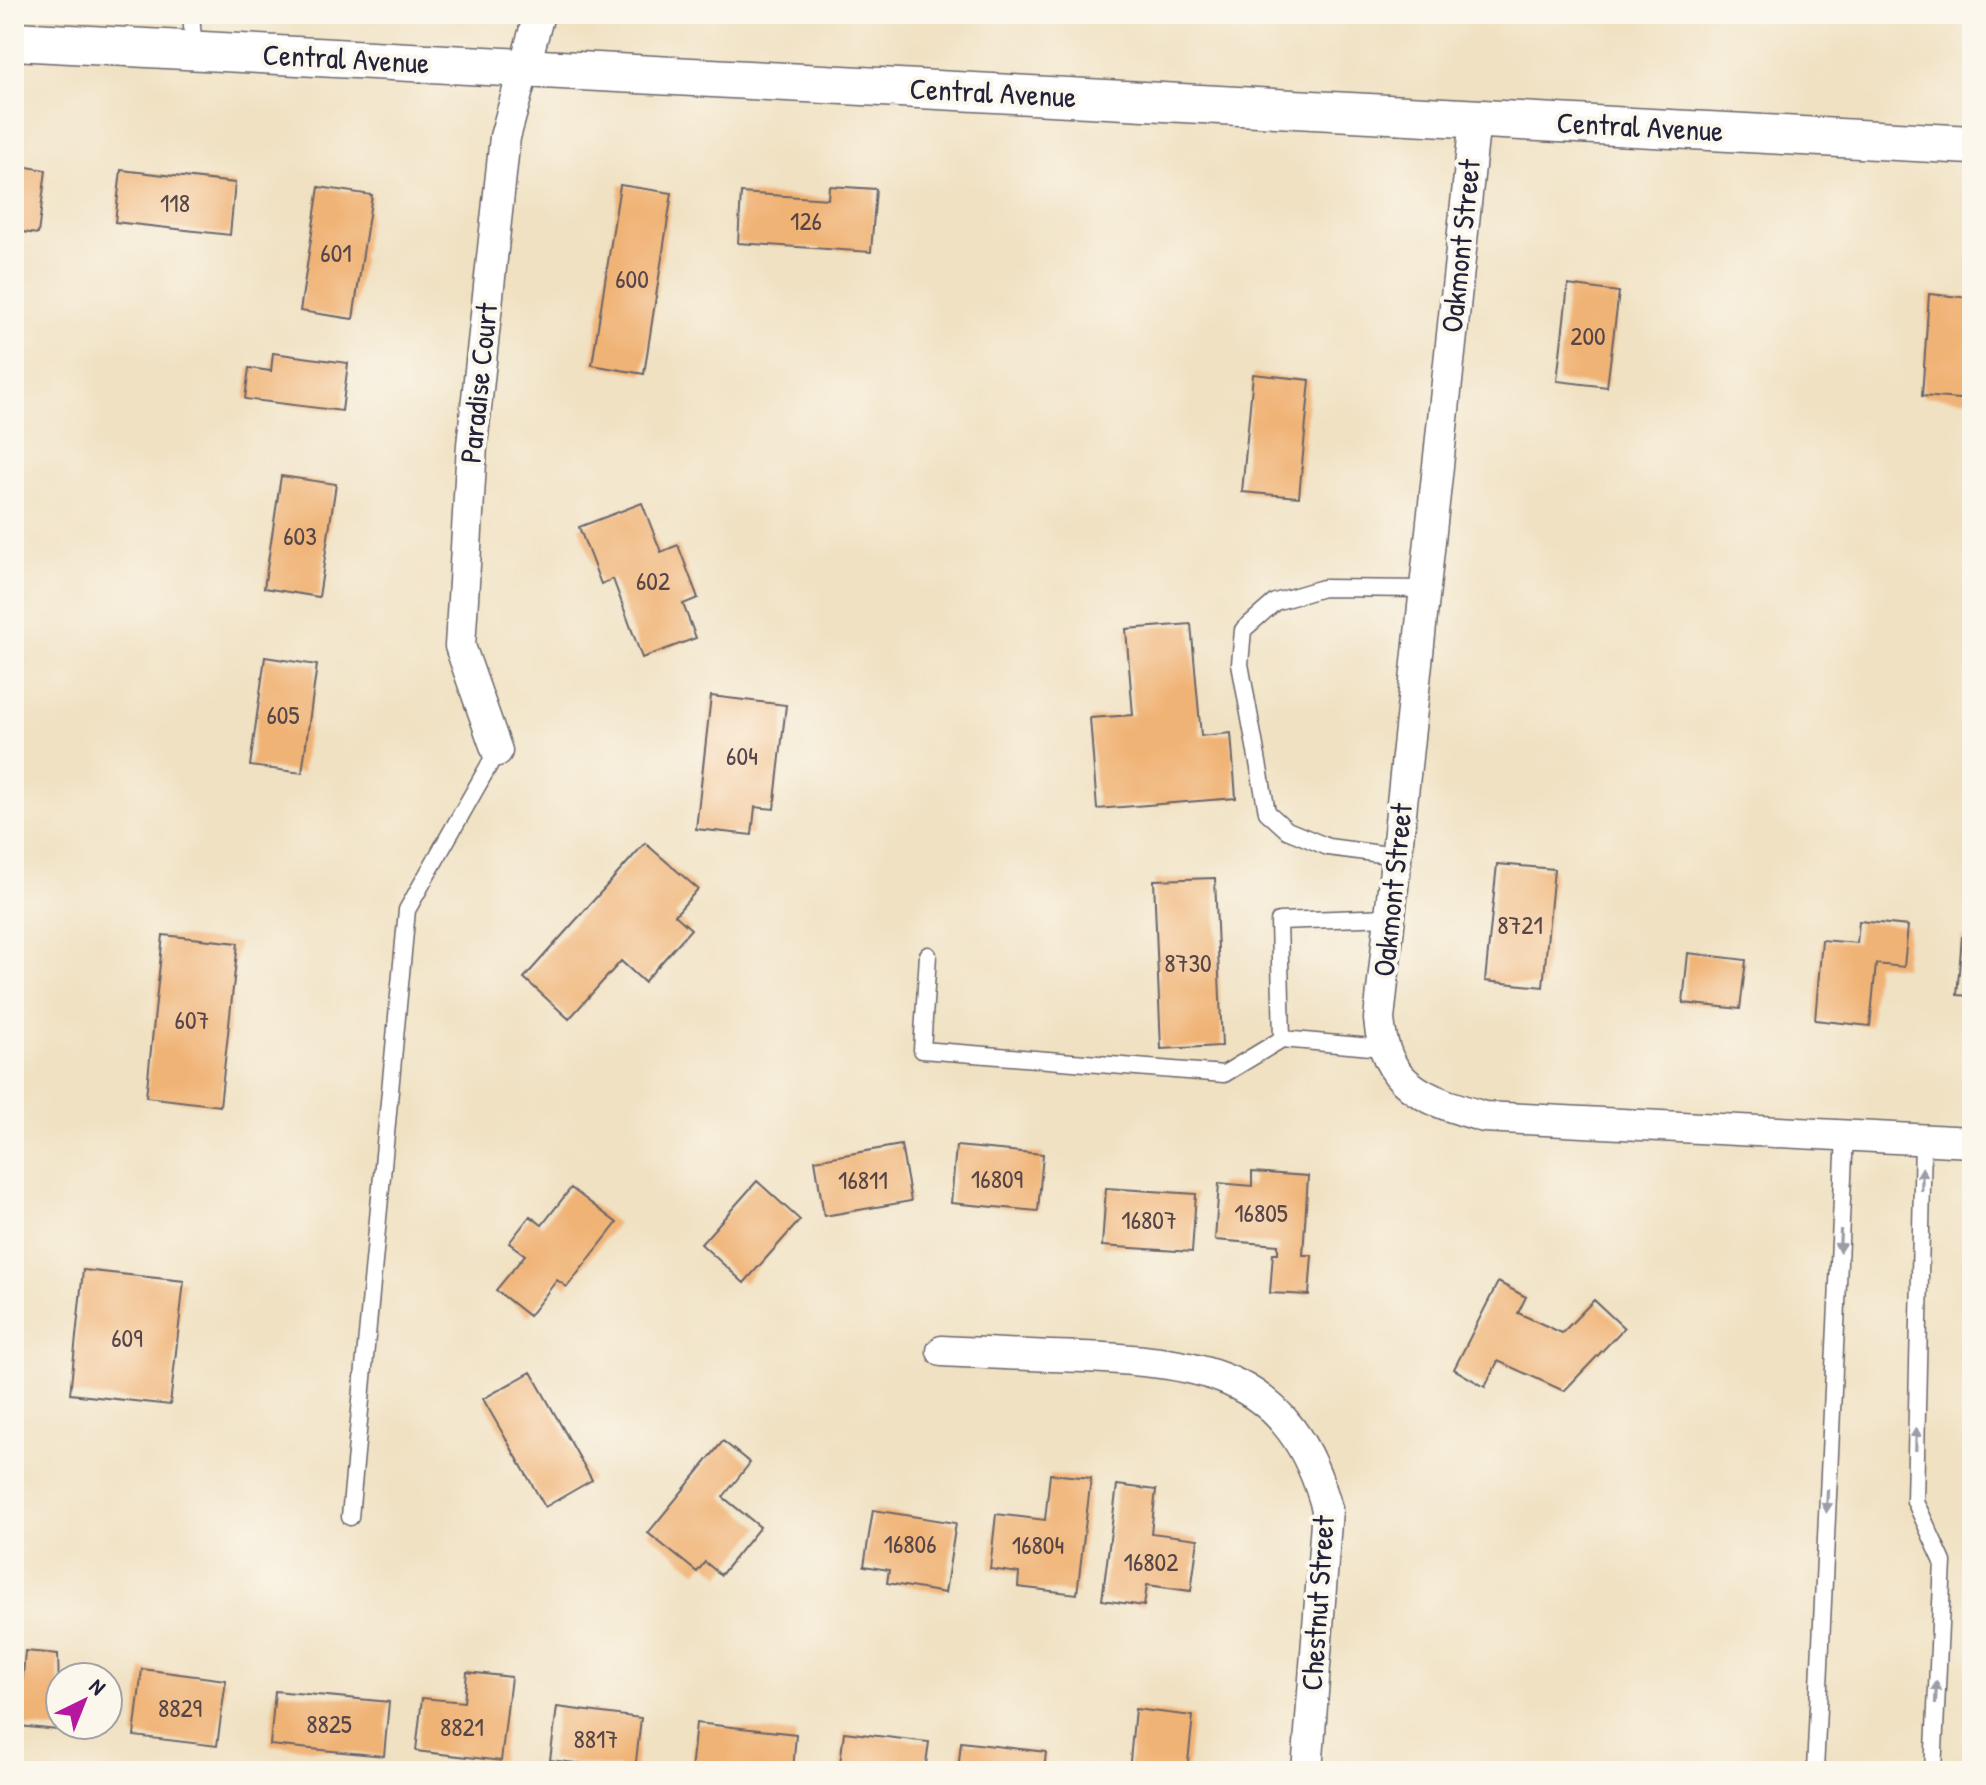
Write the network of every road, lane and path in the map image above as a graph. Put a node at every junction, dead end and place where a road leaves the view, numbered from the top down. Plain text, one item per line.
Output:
1 (539, 14) edge
2 (192, 32) edge
3 (14, 41) edge
4 (523, 68) junction
5 (1475, 119) junction
6 (1972, 145) edge
7 (1425, 589) junction
8 (497, 751) joint
9 (1396, 856) junction
10 (1390, 917) junction
11 (928, 955) dead end
12 (1282, 1039) junction
13 (1382, 1048) junction
14 (1845, 1135) junction
15 (1923, 1139) junction
16 (1972, 1142) edge
17 (942, 1351) dead end
18 (350, 1517) dead end
19 (1307, 1771) edge
20 (1815, 1771) edge
21 (1933, 1771) edge

1 - 4 street, Paradise Court
2 - 3 street, Central Avenue
2 - 4 street, Central Avenue
4 - 5 street, Central Avenue
4 - 8 street, Paradise Court
5 - 6 street, Central Avenue
5 - 7 street, Oakmont Street
7 - 9 street, Oakmont Street
7 - 9 lane
8 - 18 lane
9 - 10 street, Oakmont Street
10 - 12 lane
10 - 13 street, Oakmont Street
11 - 12 lane
12 - 13 lane
13 - 14 street
14 - 15 street
14 -> 20 lane
15 - 16 street
21 -> 15 lane
17 - 19 street, Chestnut Street

